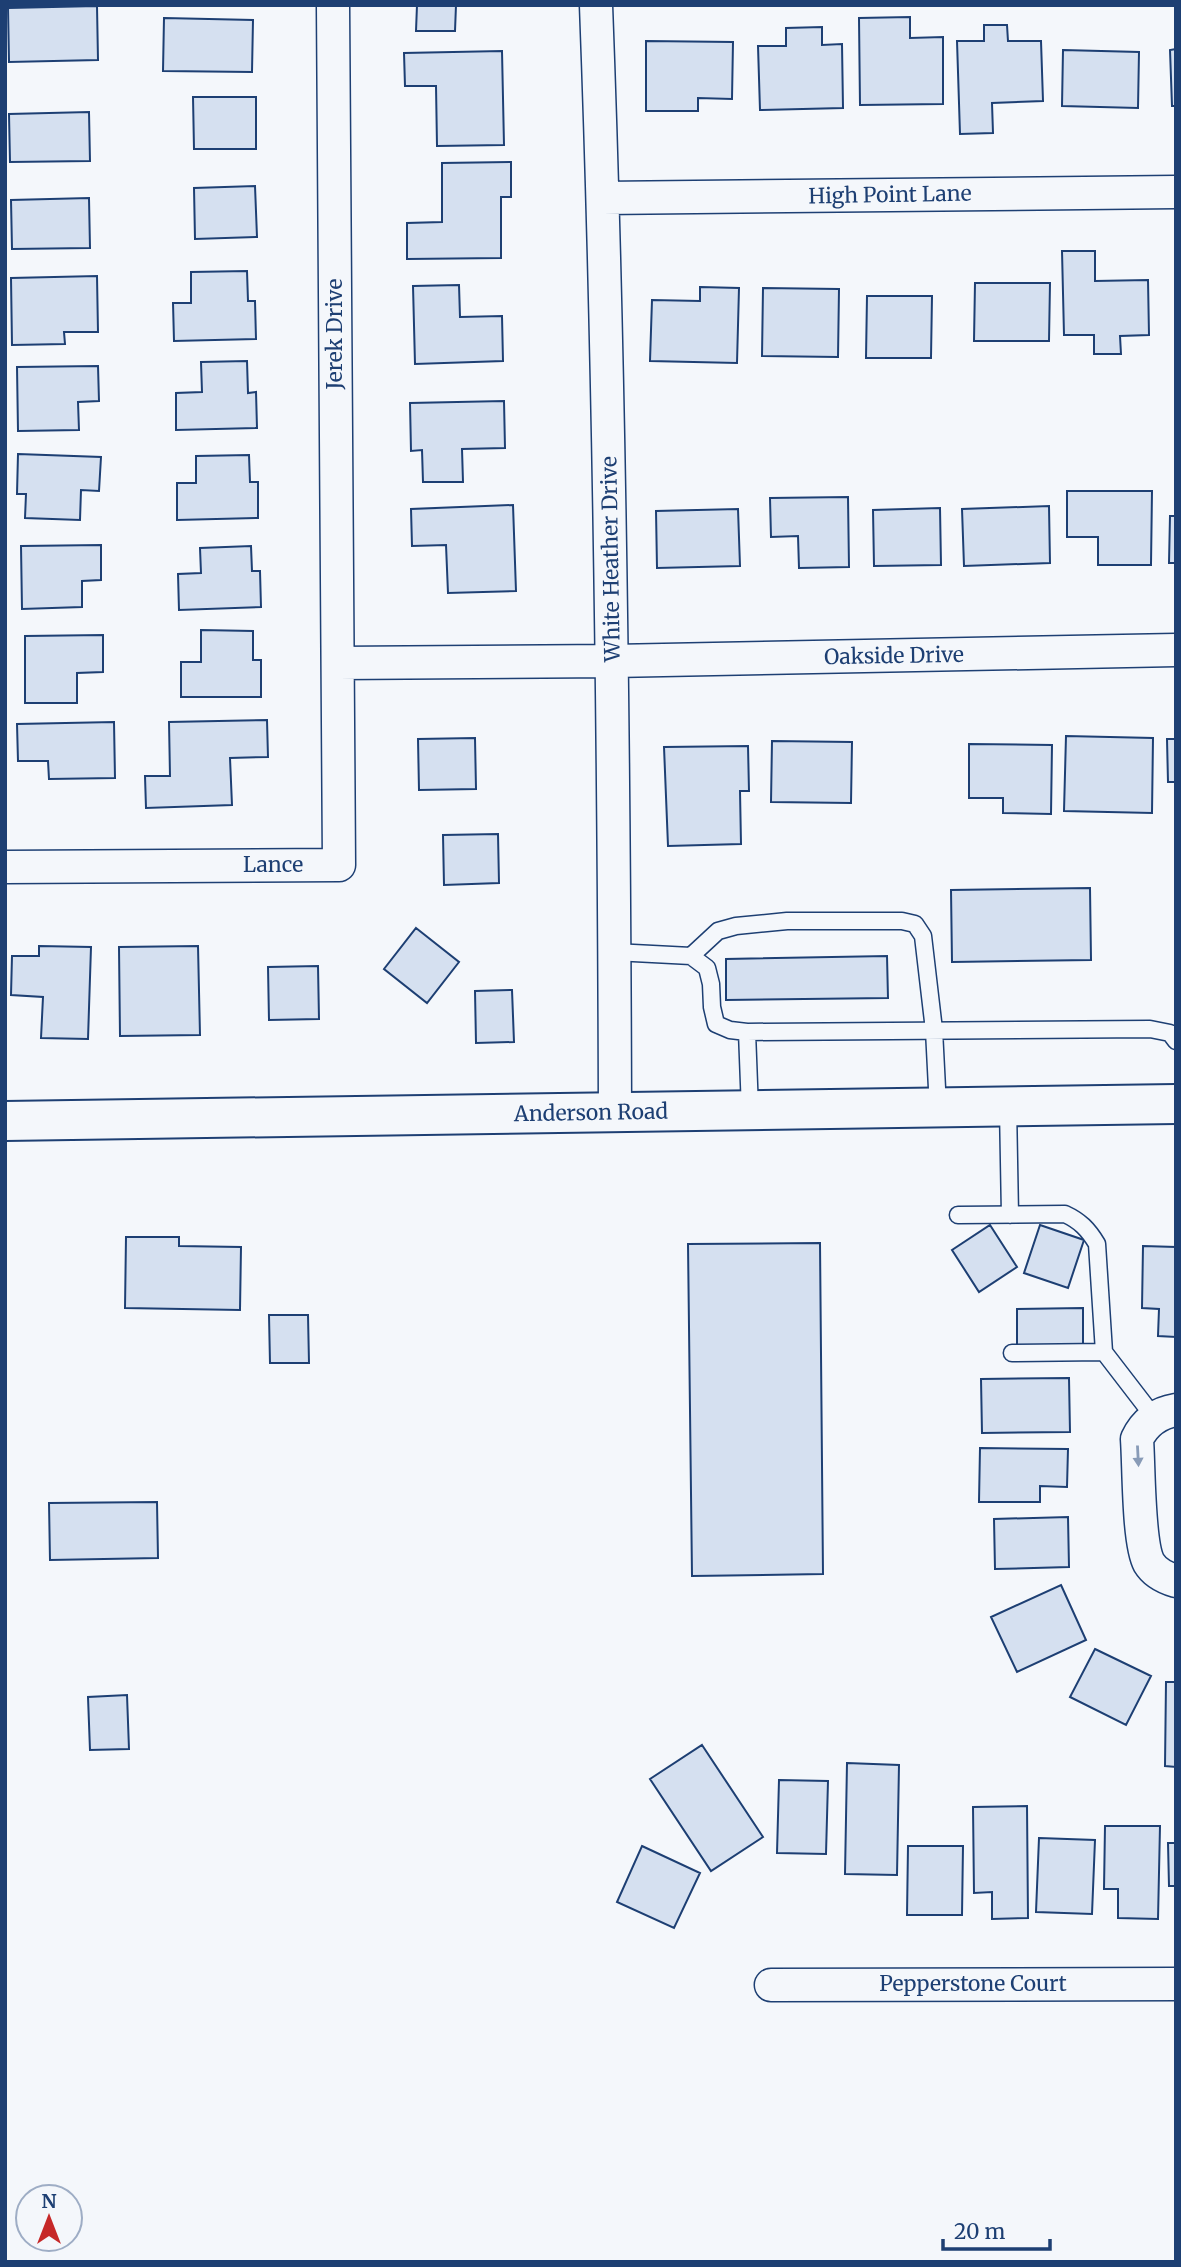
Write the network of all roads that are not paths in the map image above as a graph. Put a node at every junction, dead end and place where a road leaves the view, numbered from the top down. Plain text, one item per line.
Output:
1 (333, 5) edge
2 (596, 5) edge
3 (1176, 192) edge
4 (603, 198) junction
5 (1176, 650) edge
6 (613, 661) junction
7 (338, 663) junction
8 (5, 867) edge
9 (614, 952) junction
10 (691, 956) junction
11 (934, 1030) junction
12 (747, 1032) junction
13 (1176, 1041) edge
14 (1176, 1104) edge
15 (1008, 1107) junction
16 (938, 1108) junction
17 (750, 1110) junction
18 (615, 1112) junction
19 (5, 1121) edge
20 (958, 1215) dead end
21 (1010, 1215) junction
22 (1104, 1352) junction
23 (1012, 1353) dead end
24 (1165, 1414) edge
25 (1176, 1581) edge
26 (771, 1984) dead end
27 (1176, 1984) edge

1 - 7 street, Jerek Drive
2 - 4 street, White Heather Drive
3 - 4 street, High Point Lane
4 - 6 street, White Heather Drive
5 - 6 street, Oakside Drive
6 - 7 street, Oakside Drive
6 - 9 street, White Heather Drive
7 - 8 street, Lance
9 - 10 lane
9 - 18 street, White Heather Drive
10 - 11 lane
10 - 12 lane
11 - 12 lane
11 - 13 lane
11 - 16 lane
12 - 17 lane
14 - 15 street, Anderson Road
15 - 16 street, Anderson Road
15 - 21 lane
16 - 17 street, Anderson Road
17 - 18 street, Anderson Road
18 - 19 street, Anderson Road
20 - 21 lane
21 - 22 lane
22 - 23 lane
22 - 24 lane
24 -> 25 street
26 - 27 street, Pepperstone Court

